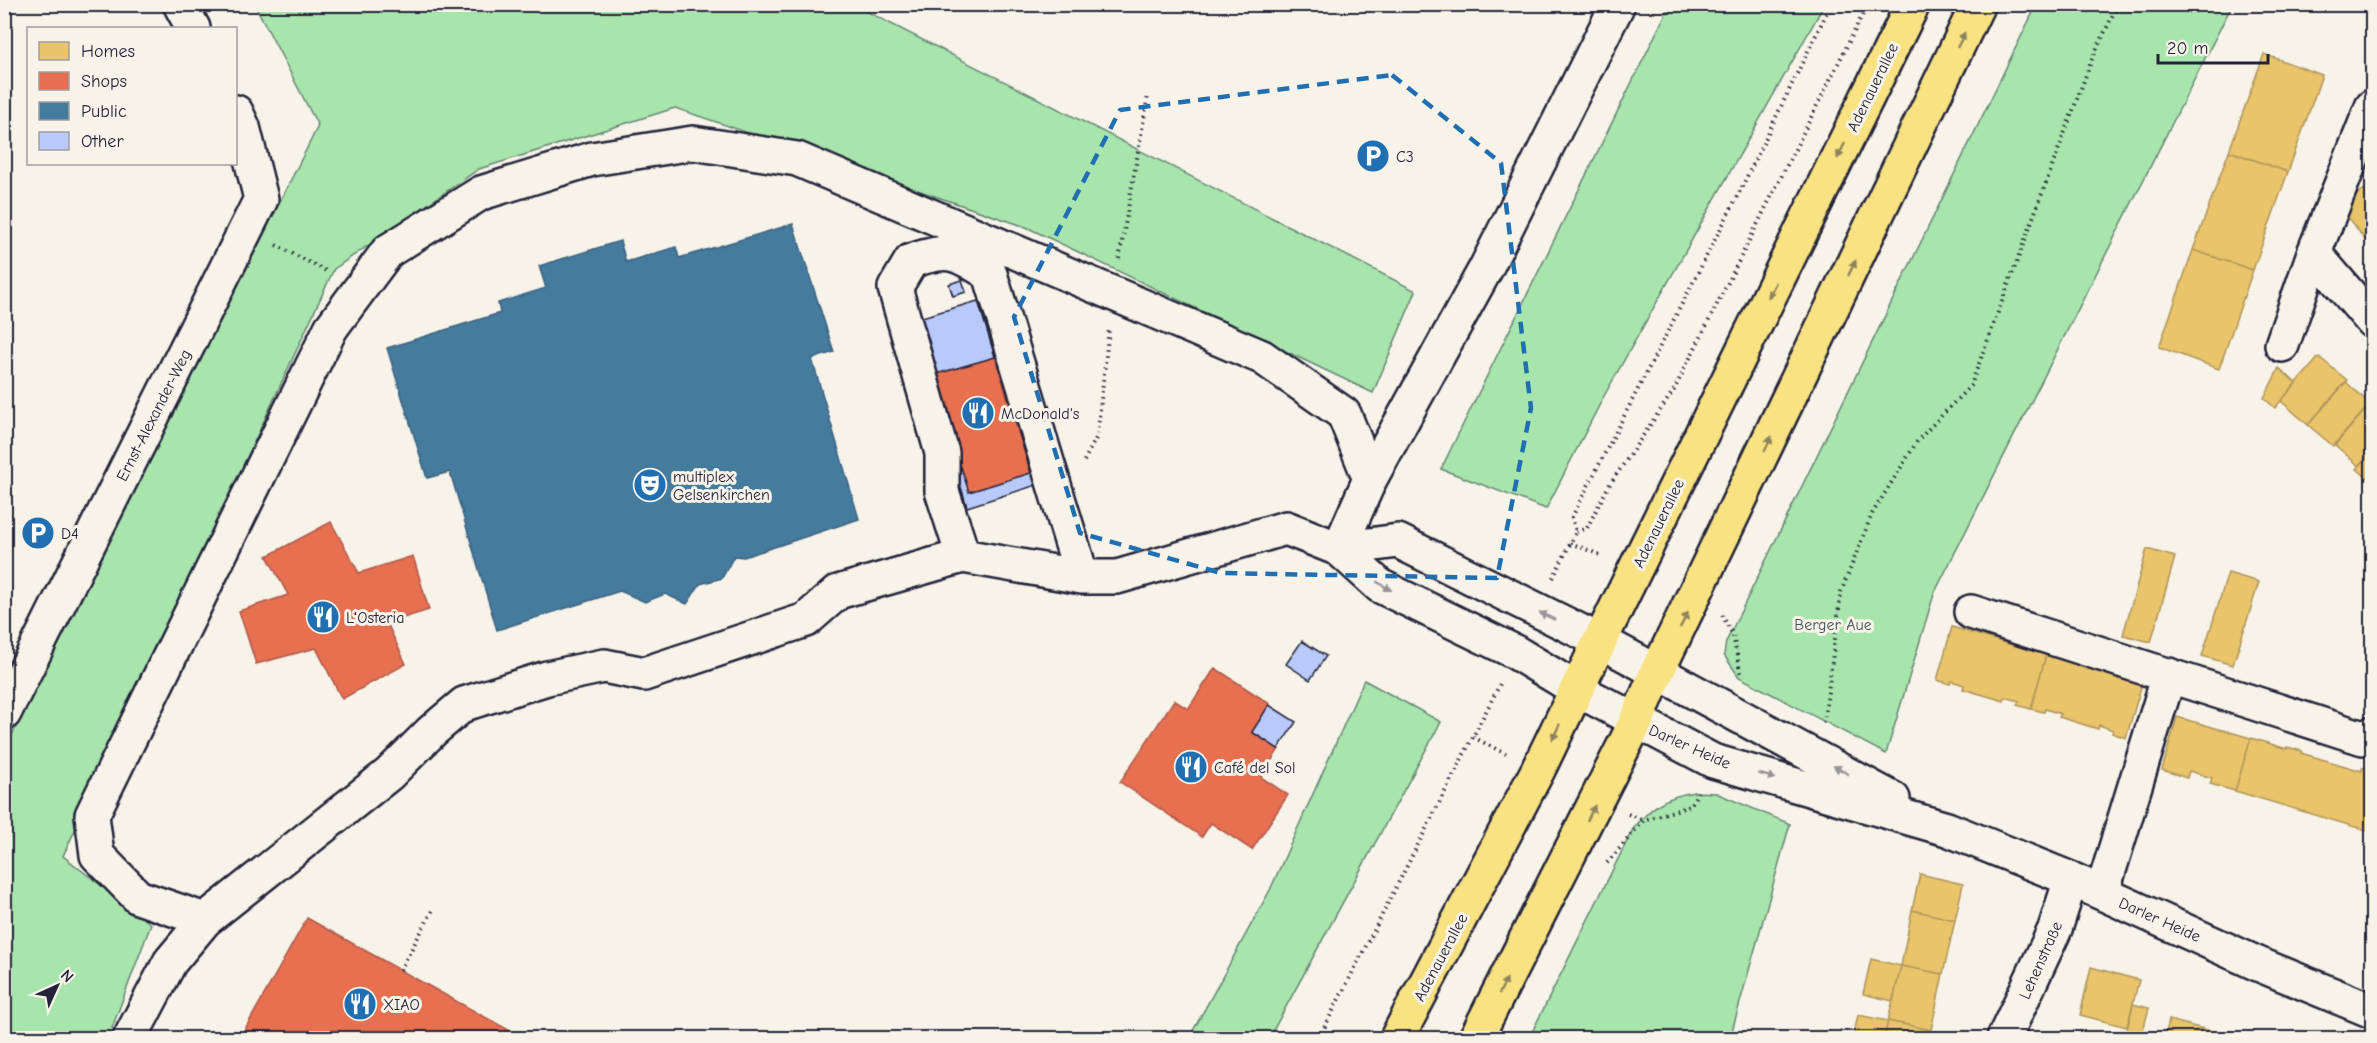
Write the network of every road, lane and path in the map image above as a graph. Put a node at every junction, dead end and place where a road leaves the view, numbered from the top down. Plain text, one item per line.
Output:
1 (180, 4) edge
2 (1618, 4) edge
3 (1831, 4) edge
4 (1868, 4) edge
5 (1913, 4) edge
6 (1978, 4) edge
7 (2118, 4) edge
8 (192, 27) edge
9 (1148, 96) dead end
10 (2373, 108) edge
11 (237, 114) edge
12 (246, 229) junction
13 (2314, 253) junction
14 (359, 289) junction
15 (1113, 293) junction
16 (2373, 321) edge
17 (2282, 345) dead end
18 (1079, 470) dead end
19 (1370, 479) junction
20 (1576, 532) junction
21 (1339, 549) junction
22 (963, 556) junction
23 (1082, 577) junction
24 (1537, 611) junction
25 (1971, 612) dead end
26 (1600, 641) junction
27 (1515, 652) junction
28 (1658, 672) junction
29 (2169, 675) junction
30 (1576, 689) junction
31 (4, 713) edge
32 (1636, 722) junction
33 (2373, 734) edge
34 (1819, 759) junction
35 (1947, 829) junction
36 (2072, 879) junction
37 (2102, 893) junction
38 (434, 908) dead end
39 (205, 920) junction
40 (400, 970) dead end
41 (2373, 1011) edge
42 (130, 1038) edge
43 (1319, 1038) edge
44 (1397, 1038) edge
45 (1476, 1038) edge
46 (2004, 1038) edge

1 - 8 street
2 - 19 street
3 - 20 path
4 - 20 path
5 -> 26 main road, Adenauerallee
28 -> 6 main road
7 - 34 path
9 - 15 path
10 - 13 street
11 - 12 street, Ernst-Alexander-Weg
12 - 14 path
12 - 31 street, Ernst-Alexander-Weg
13 - 16 street
13 - 17 street
14 - 15 street
14 - 39 street
15 - 18 path
15 - 19 street
19 - 21 street
20 - 24 path
21 - 23 street
21 - 24 street, Darler Heide
21 -> 27 street, Darler Heide
22 - 23 street
22 - 23 street
22 - 39 street
26 -> 24 street, Darler Heide
25 - 29 street
26 - 28 street, Darler Heide
26 - 30 main road, Adenauerallee
27 - 30 street, Darler Heide
27 - 43 path
28 - 32 main road
28 - 34 street, Darler Heide
29 - 33 street
29 - 37 street
30 - 32 street, Darler Heide
30 -> 44 main road, Adenauerallee
32 -> 35 street, Darler Heide
45 -> 32 main road
35 -> 34 street, Darler Heide
35 - 36 street, Darler Heide
36 - 37 street, Darler Heide
36 - 46 street, Lehenstraße
37 - 41 street, Darler Heide
38 - 40 path
39 - 42 street

